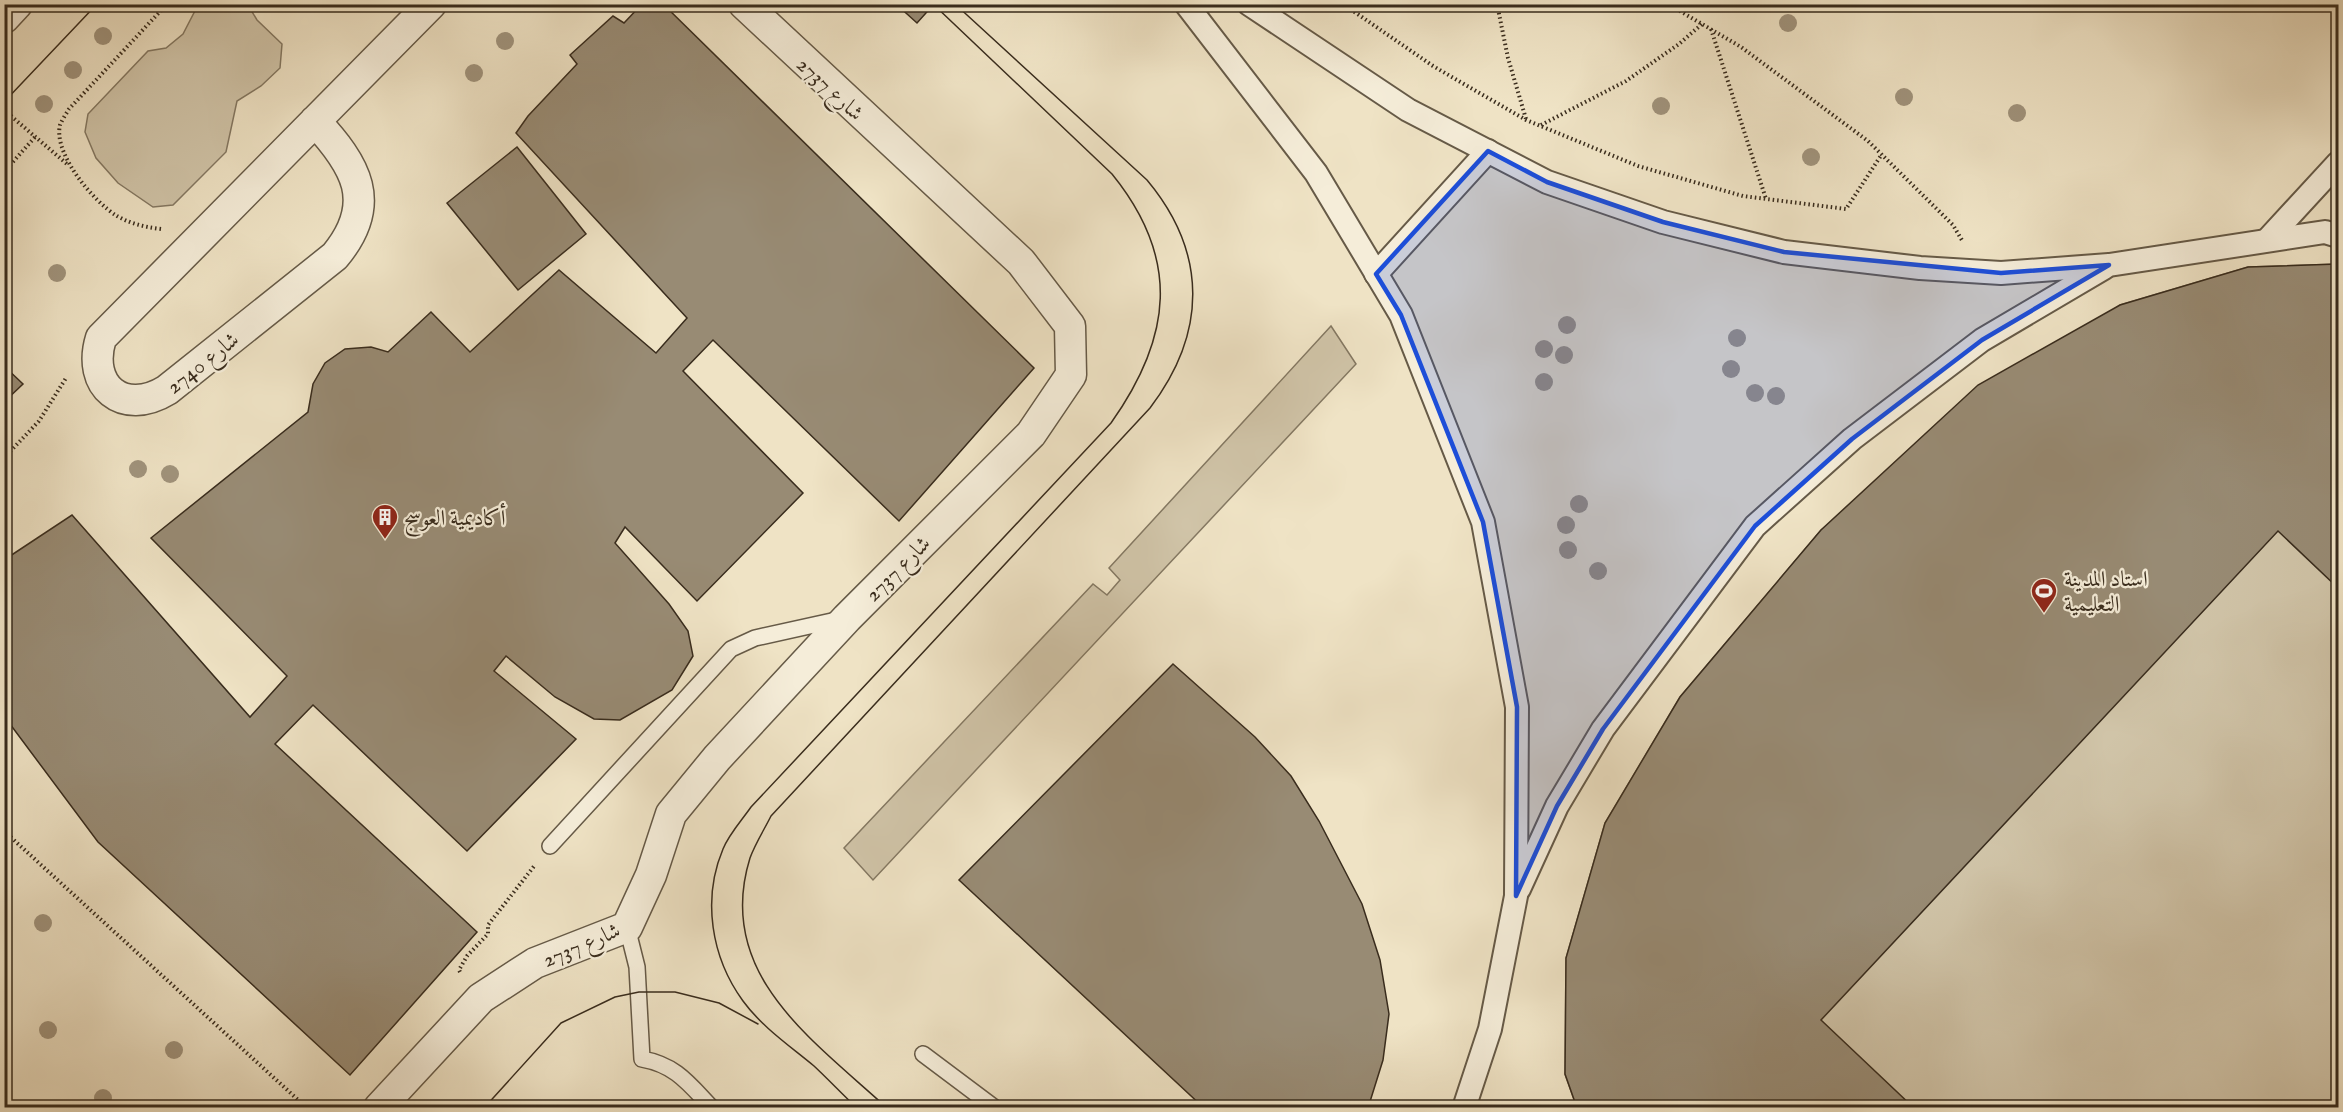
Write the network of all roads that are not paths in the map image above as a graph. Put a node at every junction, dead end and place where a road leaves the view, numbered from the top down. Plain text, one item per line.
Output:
1 (17, 4) edge
2 (431, 4) edge
3 (744, 4) edge
4 (1186, 4) edge
5 (1249, 4) edge
6 (4, 18) edge
7 (315, 121) junction
8 (1488, 151) junction
9 (2338, 163) edge
10 (2338, 236) edge
11 (2268, 239) junction
12 (2109, 265) junction
13 (1376, 274) junction
14 (847, 618) junction
15 (550, 846) road end
16 (1516, 896) junction
17 (627, 927) junction
18 (923, 1054) dead end
19 (379, 1107) edge
20 (712, 1107) edge
21 (995, 1107) edge
22 (1464, 1107) edge

1 - 6 street
2 - 7 street, شارع 2740
3 - 14 street, شارع 2737
4 - 13 street
5 - 8 street
7 - 7 street, شارع 2740
8 - 12 street
8 - 13 street
9 - 11 street
10 - 11 street
11 - 12 street
12 - 16 street
13 - 16 street
14 - 15 lane
14 - 17 street, شارع 2737
16 - 22 street
17 - 19 street, شارع 2737
17 - 20 lane
18 - 21 lane

